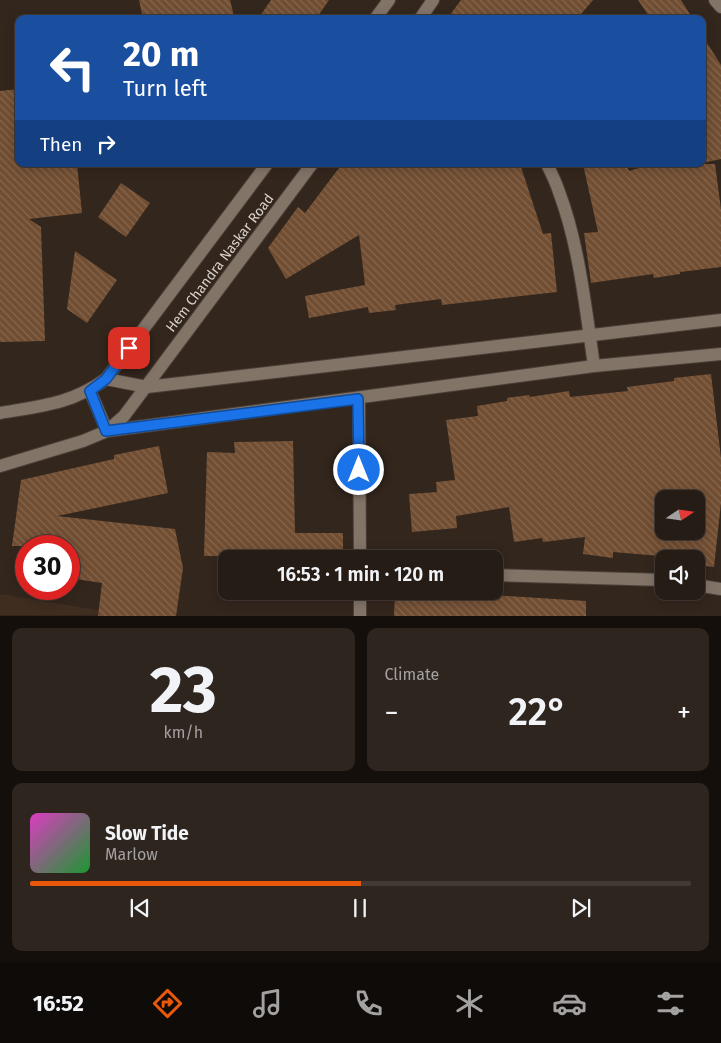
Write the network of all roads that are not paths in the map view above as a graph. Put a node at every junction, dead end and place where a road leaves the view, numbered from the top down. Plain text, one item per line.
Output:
1 (389, 0) edge
2 (433, 0) edge
3 (716, 0) edge
4 (721, 8) edge
5 (378, 15) edge
6 (423, 15) edge
7 (265, 167) edge
8 (310, 167) edge
9 (548, 167) edge
10 (721, 320) edge
11 (590, 334) junction
12 (721, 354) edge
13 (594, 366) junction
14 (106, 379) junction
15 (147, 387) junction
16 (90, 391) junction
17 (358, 399) junction
18 (0, 413) edge
19 (106, 431) junction
20 (0, 466) edge
21 (360, 550) edge
22 (503, 575) edge
23 (655, 580) edge
24 (705, 586) edge
25 (721, 589) edge
26 (360, 600) edge
27 (360, 616) edge

1 - 5 street
2 - 6 street
3 - 4 street
7 - 14 street, Hem Chandra Naskar Road
8 - 15 street, Hem Chandra Naskar Road
9 - 11 street
10 - 11 street
11 - 13 street
11 - 15 street
12 - 13 street
13 - 17 street
14 - 15 street
14 - 16 street, Hem Chandra Naskar Road
15 - 19 street, Hem Chandra Naskar Road
16 - 18 street, Hem Chandra Naskar Road
16 - 19 street
17 - 19 street
17 - 21 street
19 - 20 street, Hem Chandra Naskar Road
22 - 23 street
24 - 25 street
26 - 27 street

